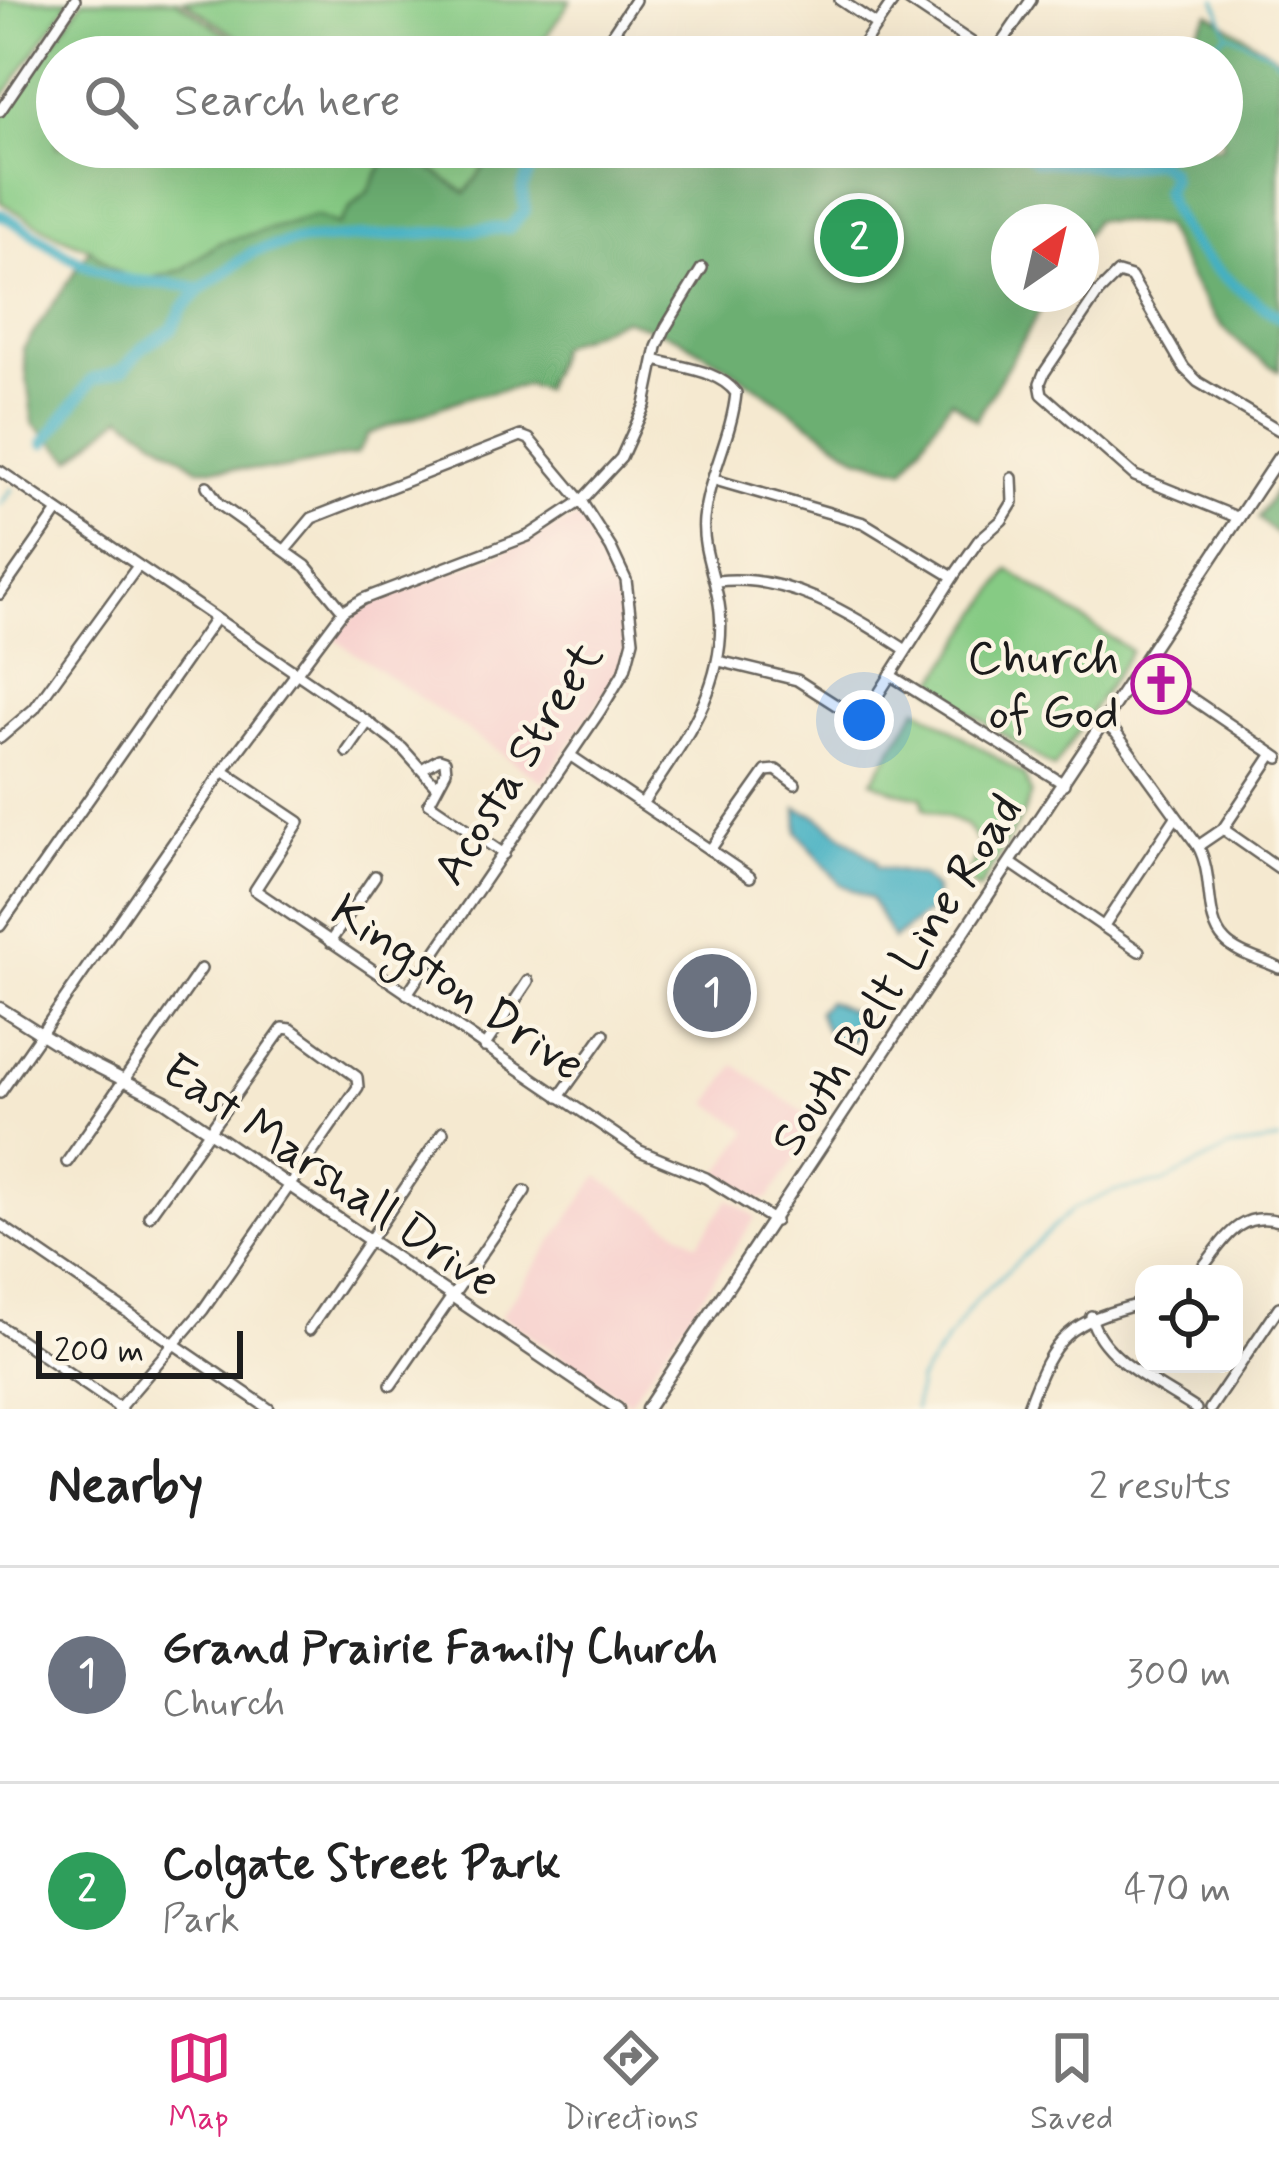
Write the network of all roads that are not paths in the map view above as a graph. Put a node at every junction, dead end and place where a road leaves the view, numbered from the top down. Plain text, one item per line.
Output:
1 (75, 0) edge
2 (635, 0) edge
3 (840, 0) edge
4 (894, 0) edge
5 (908, 0) edge
6 (1031, 0) edge
7 (877, 26) junction
8 (51, 36) edge
9 (611, 36) edge
10 (870, 36) edge
11 (959, 36) edge
12 (1006, 36) edge
13 (36, 58) edge
14 (0, 111) edge
15 (702, 268) dead end
16 (655, 361) junction
17 (1279, 430) edge
18 (1279, 457) edge
19 (0, 472) edge
20 (1012, 478) dead end
21 (715, 480) junction
22 (207, 486) dead end
23 (581, 501) junction
24 (58, 511) junction
25 (1239, 518) junction
26 (286, 549) junction
27 (138, 566) junction
28 (953, 577) junction
29 (717, 581) junction
30 (0, 594) edge
31 (344, 611) junction
32 (215, 619) junction
33 (906, 650) junction
34 (719, 661) junction
35 (1142, 664) junction
36 (298, 675) junction
37 (890, 675) junction
38 (368, 722) junction
39 (1104, 724) junction
40 (0, 737) edge
41 (347, 752) dead end
42 (571, 756) junction
43 (1276, 756) edge
44 (422, 770) junction
45 (223, 771) junction
46 (795, 784) dead end
47 (1064, 784) junction
48 (436, 786) junction
49 (642, 804) junction
50 (1176, 817) junction
51 (1223, 829) junction
52 (1198, 846) junction
53 (710, 850) junction
54 (504, 854) junction
55 (1012, 865) junction
56 (1279, 868) edge
57 (375, 876) dead end
58 (750, 877) dead end
59 (0, 926) edge
60 (1103, 927) junction
61 (330, 942) junction
62 (1139, 951) dead end
63 (1279, 968) edge
64 (201, 969) dead end
65 (528, 981) dead end
66 (407, 994) junction
67 (0, 1008) edge
68 (604, 1034) dead end
69 (40, 1035) junction
70 (484, 1047) junction
71 (123, 1079) junction
72 (0, 1094) edge
73 (559, 1097) junction
74 (208, 1131) junction
75 (443, 1132) dead end
76 (67, 1162) dead end
77 (289, 1186) junction
78 (525, 1191) dead end
79 (149, 1216) dead end
80 (775, 1221) junction
81 (1279, 1221) edge
82 (0, 1225) edge
83 (370, 1240) junction
84 (1204, 1265) edge
85 (452, 1297) junction
86 (1135, 1305) edge
87 (1279, 1307) edge
88 (1091, 1316) junction
89 (0, 1326) edge
90 (310, 1330) dead end
91 (175, 1344) junction
92 (392, 1385) dead end
93 (120, 1409) edge
94 (269, 1409) edge
95 (618, 1409) edge
96 (647, 1409) edge
97 (1027, 1409) edge
98 (1196, 1409) edge
99 (1210, 1409) edge

1 - 8 street
2 - 9 street
3 - 7 street
4 - 7 street
5 - 11 street
6 - 12 street
7 - 10 street
13 - 14 street
15 - 16 street
16 - 21 street
16 - 23 street
17 - 25 street
18 - 25 main road, South Belt Line Road
19 - 24 street
20 - 28 street
21 - 28 street
21 - 29 street
22 - 26 street
23 - 26 street, Acosta Street
23 - 31 street
23 - 42 street, Acosta Street
24 - 27 street
24 - 30 street
25 - 35 main road, South Belt Line Road
26 - 31 street
27 - 32 street
27 - 40 street
28 - 33 street
29 - 33 street
29 - 34 street
31 - 36 street
32 - 36 street
32 - 59 street
33 - 37 street
34 - 37 street
34 - 49 street
35 - 39 main road, South Belt Line Road
35 - 43 street
36 - 38 street
36 - 45 street
37 - 47 street
38 - 41 street
38 - 44 street
39 - 47 main road, South Belt Line Road
39 - 50 street
42 - 49 street
42 - 54 street, Acosta Street
43 - 51 street
44 - 48 street
44 - 48 street
45 - 61 street, Kingston Drive
45 - 69 street
46 - 53 street
47 - 55 main road, South Belt Line Road
48 - 54 street
49 - 53 street
50 - 52 street
50 - 60 street
51 - 52 street
51 - 56 street
52 - 63 street
53 - 58 street
54 - 66 street, Acosta Street
55 - 60 street
55 - 80 main road, South Belt Line Road
57 - 61 street
60 - 62 street
61 - 66 street, Kingston Drive
64 - 71 street
65 - 70 street
66 - 70 street, Kingston Drive
67 - 69 main road, East Marshall Drive
68 - 73 street
69 - 71 main road, East Marshall Drive
69 - 72 street
70 - 73 street, Kingston Drive
71 - 74 main road, East Marshall Drive
71 - 76 street
73 - 80 street, Kingston Drive
74 - 77 main road, East Marshall Drive
74 - 77 street
74 - 79 street
75 - 83 street
77 - 83 main road, East Marshall Drive
77 - 91 street
78 - 85 street
80 - 96 main road, South Belt Line Road
81 - 84 street
82 - 91 street
83 - 85 main road, East Marshall Drive
83 - 90 street
85 - 92 street
85 - 95 main road, East Marshall Drive
86 - 88 street
87 - 99 street
88 - 97 street
88 - 98 street
89 - 93 street
91 - 93 street
91 - 94 street

